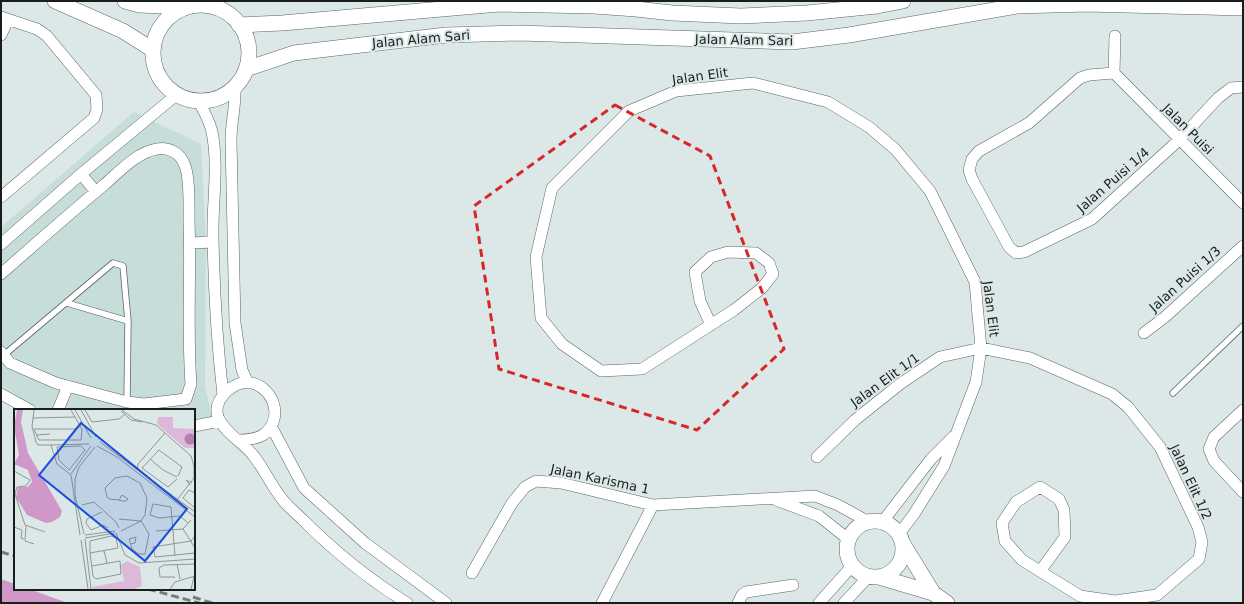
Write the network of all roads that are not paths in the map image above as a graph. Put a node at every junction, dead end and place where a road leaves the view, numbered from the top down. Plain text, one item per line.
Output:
1 (55, 1) edge
2 (125, 1) edge
3 (658, 1) edge
4 (902, 1) edge
5 (1112, 3) edge
6 (602, 4) edge
7 (187, 7) junction
8 (1243, 8) edge
9 (672, 13) junction
10 (4, 19) edge
11 (239, 25) junction
12 (1, 35) edge
13 (1116, 36) dead end
14 (152, 50) junction
15 (246, 68) junction
16 (1114, 73) junction
17 (235, 86) junction
18 (1243, 87) edge
19 (175, 96) junction
20 (199, 102) junction
21 (1180, 140) junction
22 (81, 174) junction
23 (96, 192) junction
24 (1, 197) edge
25 (1243, 203) edge
26 (213, 242) junction
27 (190, 243) junction
28 (1, 244) edge
29 (1243, 246) edge
30 (1, 274) edge
31 (67, 303) junction
32 (128, 321) junction
33 (711, 325) junction
34 (1243, 326) edge
35 (1144, 332) dead end
36 (981, 348) junction
37 (2, 354) edge
38 (248, 383) junction
39 (68, 386) junction
40 (1173, 393) dead end
41 (1, 394) edge
42 (223, 395) junction
43 (127, 402) junction
44 (28, 409) edge
45 (58, 409) edge
46 (1243, 410) edge
47 (220, 421) junction
48 (195, 426) edge
49 (271, 426) junction
50 (957, 433) junction
51 (240, 440) junction
52 (817, 457) dead end
53 (1243, 491) edge
54 (771, 498) junction
55 (653, 505) junction
56 (867, 521) junction
57 (883, 521) junction
58 (848, 539) junction
59 (901, 539) junction
60 (852, 566) junction
61 (1041, 570) junction
62 (472, 573) dead end
63 (874, 577) junction
64 (793, 585) dead end
65 (933, 593) junction
66 (407, 603) edge
67 (446, 603) edge
68 (602, 603) edge
69 (738, 603) edge
70 (819, 603) edge
71 (844, 603) edge
72 (947, 603) edge

1 - 14 street
2 - 7 street
3 - 9 street
4 - 9 street, Jalan Alam Sari
5 - 8 street, Jalan Alam Sari
5 - 15 street, Jalan Alam Sari
6 - 9 street, Jalan Alam Sari
6 - 11 street, Jalan Alam Sari
7 - 11 street
7 - 14 street
10 - 12 street
10 - 24 street
11 - 15 street
13 - 16 street
14 - 19 street
15 - 17 street
16 - 21 street, Jalan Puisi
16 - 21 street, Jalan Puisi 1/4
17 - 20 street
17 - 38 street
18 - 21 street, Jalan Puisi 1/4
19 - 20 street
19 - 22 street
20 - 26 street
21 - 25 street, Jalan Puisi
22 - 23 street
22 - 28 street
23 - 27 street
23 - 30 street
26 - 27 street
26 - 42 street
27 - 43 street
29 - 35 street, Jalan Puisi 1/3
31 - 32 lane
31 - 32 lane
31 - 37 lane
32 - 43 lane
33 - 33 street, Jalan Elit
33 - 36 street, Jalan Elit
34 - 40 lane
36 - 50 street, Jalan Elit
36 - 52 street, Jalan Elit 1/1
36 - 61 street, Jalan Elit 1/2
37 - 39 street
38 - 42 street
38 - 49 street
39 - 43 street
39 - 45 street
41 - 44 street
42 - 47 street
46 - 53 street
47 - 48 street
47 - 51 street
49 - 51 street
49 - 67 street
50 - 57 street, Jalan Elit
50 - 59 street, Jalan Elit
51 - 66 street
54 - 55 street, Jalan Karisma 1
54 - 56 street, Jalan Karisma 1
54 - 58 street, Jalan Karisma 1
55 - 62 street, Jalan Karisma 1
55 - 68 street
56 - 57 street
56 - 58 street
57 - 59 street
58 - 60 street
59 - 63 street
59 - 65 street
60 - 63 street
60 - 70 street
61 - 61 street, Jalan Elit 1/2
63 - 65 street
63 - 71 street
64 - 69 street
65 - 72 street

